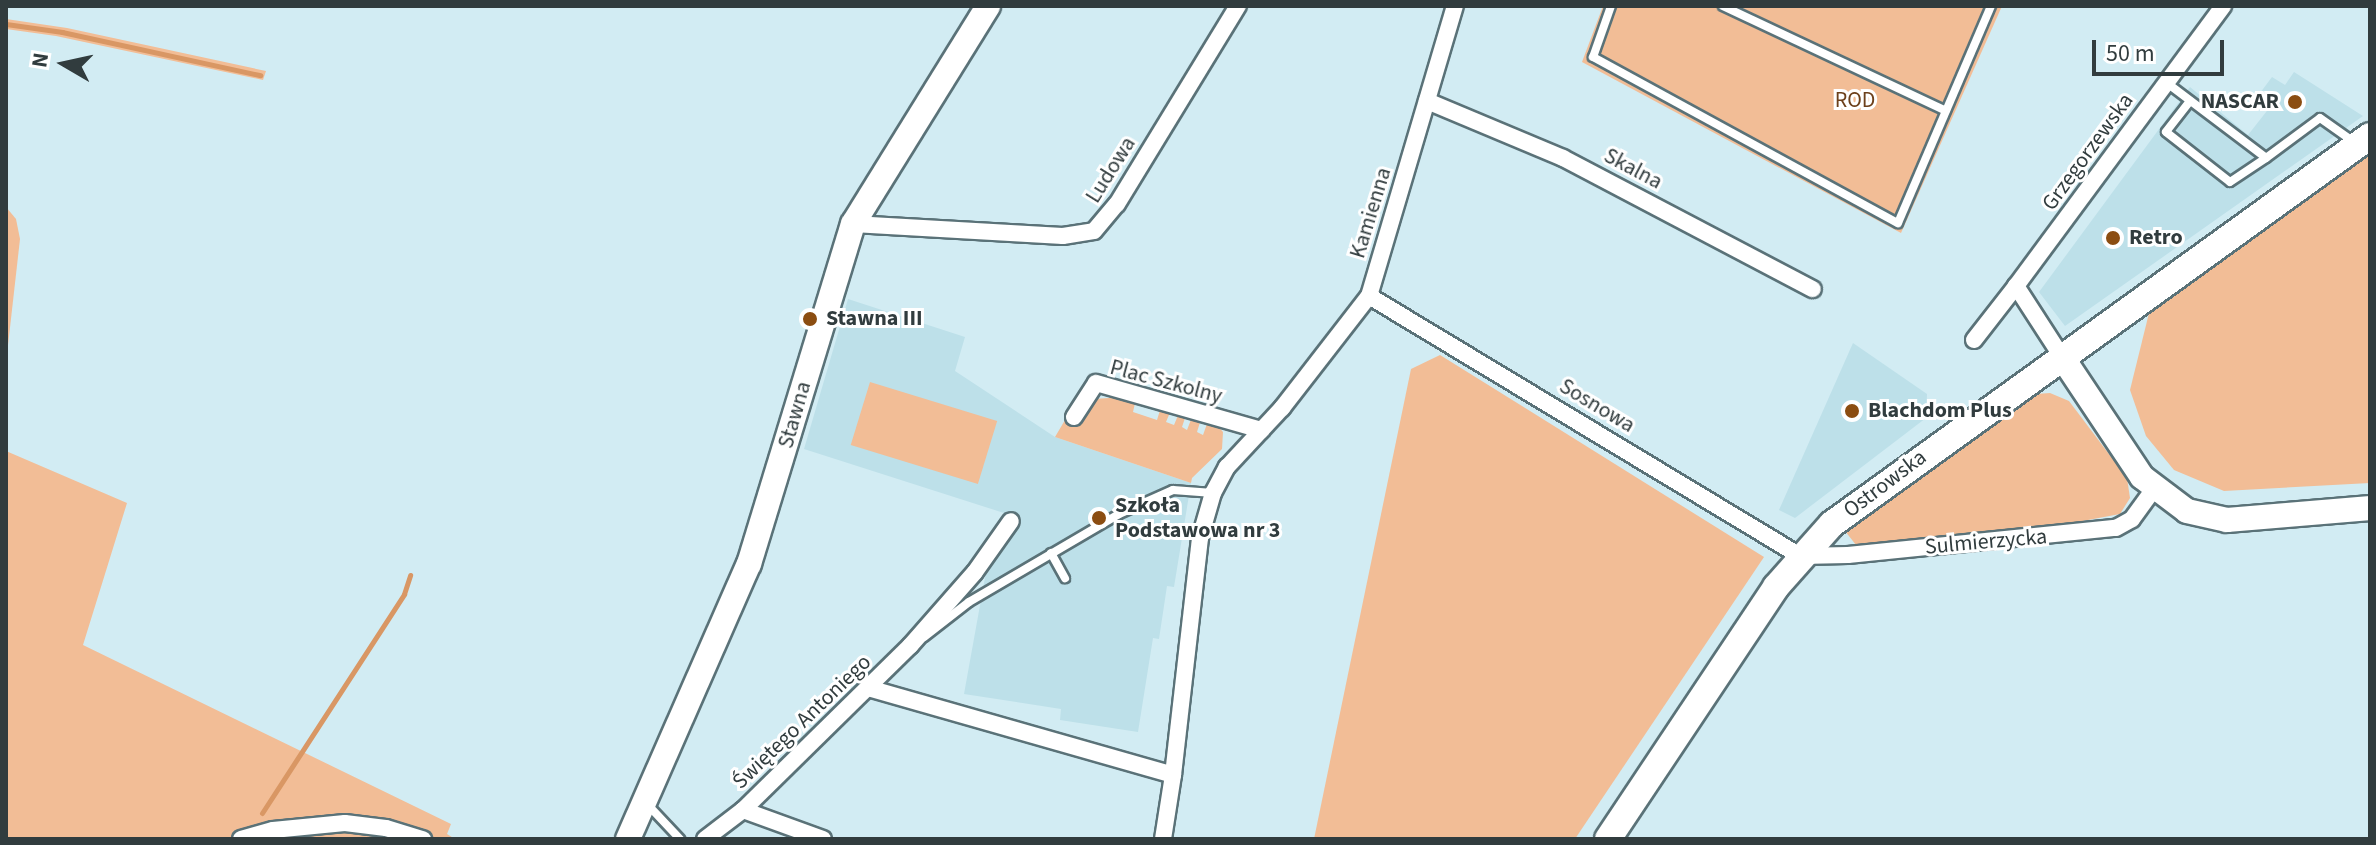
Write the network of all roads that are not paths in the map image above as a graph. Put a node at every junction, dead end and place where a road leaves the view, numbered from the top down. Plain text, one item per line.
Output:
1 (988, 6) edge
2 (1238, 6) edge
3 (1455, 6) edge
4 (1611, 6) edge
5 (1723, 6) edge
6 (1991, 6) edge
7 (2223, 6) edge
8 (2167, 83) junction
9 (1427, 101) junction
10 (2190, 101) junction
11 (1946, 111) junction
12 (2364, 140) edge
13 (2266, 158) junction
14 (853, 224) junction
15 (2016, 286) junction
16 (1813, 289) dead end
17 (1369, 296) junction
18 (1974, 340) dead end
19 (2062, 357) junction
20 (1074, 417) dead end
21 (1261, 430) junction
22 (2154, 489) junction
23 (1213, 493) junction
24 (2370, 508) edge
25 (1011, 521) dead end
26 (1051, 553) junction
27 (1800, 556) junction
28 (1065, 578) dead end
29 (910, 646) junction
30 (868, 688) junction
31 (1173, 775) junction
32 (645, 801) junction
33 (743, 810) junction
34 (241, 839) edge
35 (423, 839) edge
36 (628, 839) edge
37 (680, 839) edge
38 (705, 839) edge
39 (823, 839) edge
40 (1163, 839) edge
41 (1608, 839) edge

1 - 14 street, Stawna
2 - 14 street, Ludowa
3 - 9 street, Kamienna
4 - 11 lane
5 - 11 lane
6 - 11 lane
7 - 8 street, Grzegorzewska
8 - 10 lane
8 - 15 street, Grzegorzewska
9 - 16 street, Skalna
9 - 17 street, Kamienna
10 - 13 lane
10 - 13 lane
12 - 13 lane
12 - 19 main road, Ostrowska
14 - 32 street, Stawna
15 - 18 street, Grzegorzewska
15 - 19 street
17 - 21 street, Kamienna
17 - 27 street, Sosnowa
19 - 22 street
19 - 27 main road, Ostrowska
20 - 21 street, Plac Szkolny
21 - 23 street, Kamienna
22 - 24 street
22 - 27 street, Sulmierzycka
23 - 26 lane
23 - 31 street, Kamienna
25 - 29 street, Świętego Antoniego
26 - 28 lane
26 - 29 lane
27 - 41 main road, Ostrowska
29 - 30 street, Świętego Antoniego
30 - 31 street
30 - 33 street, Świętego Antoniego
31 - 40 street, Kamienna
32 - 36 street, Stawna
32 - 37 lane
33 - 38 street, Świętego Antoniego
33 - 39 street
34 - 35 street

